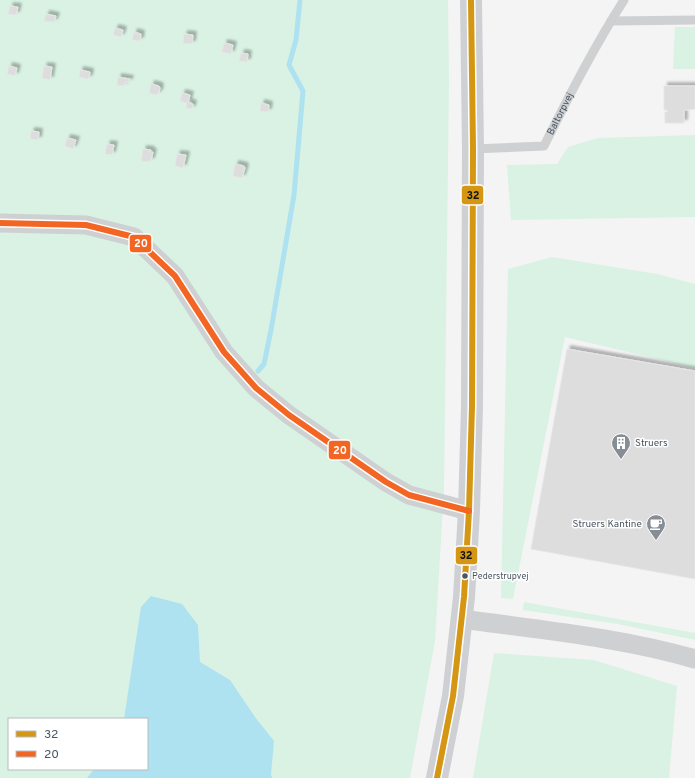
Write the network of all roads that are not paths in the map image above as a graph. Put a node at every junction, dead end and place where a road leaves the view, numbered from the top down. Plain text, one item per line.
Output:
1 (471, 0) edge
2 (624, 0) edge
3 (695, 20) edge
4 (611, 21) junction
5 (472, 149) junction
6 (0, 223) edge
7 (470, 511) junction
8 (462, 618) junction
9 (695, 659) edge
10 (437, 778) edge

1 - 5 street
2 - 4 lane, Baltorpvej
3 - 4 lane
4 - 5 lane, Baltorpvej
5 - 7 street
6 - 7 street
7 - 8 street
8 - 9 street
8 - 10 street

